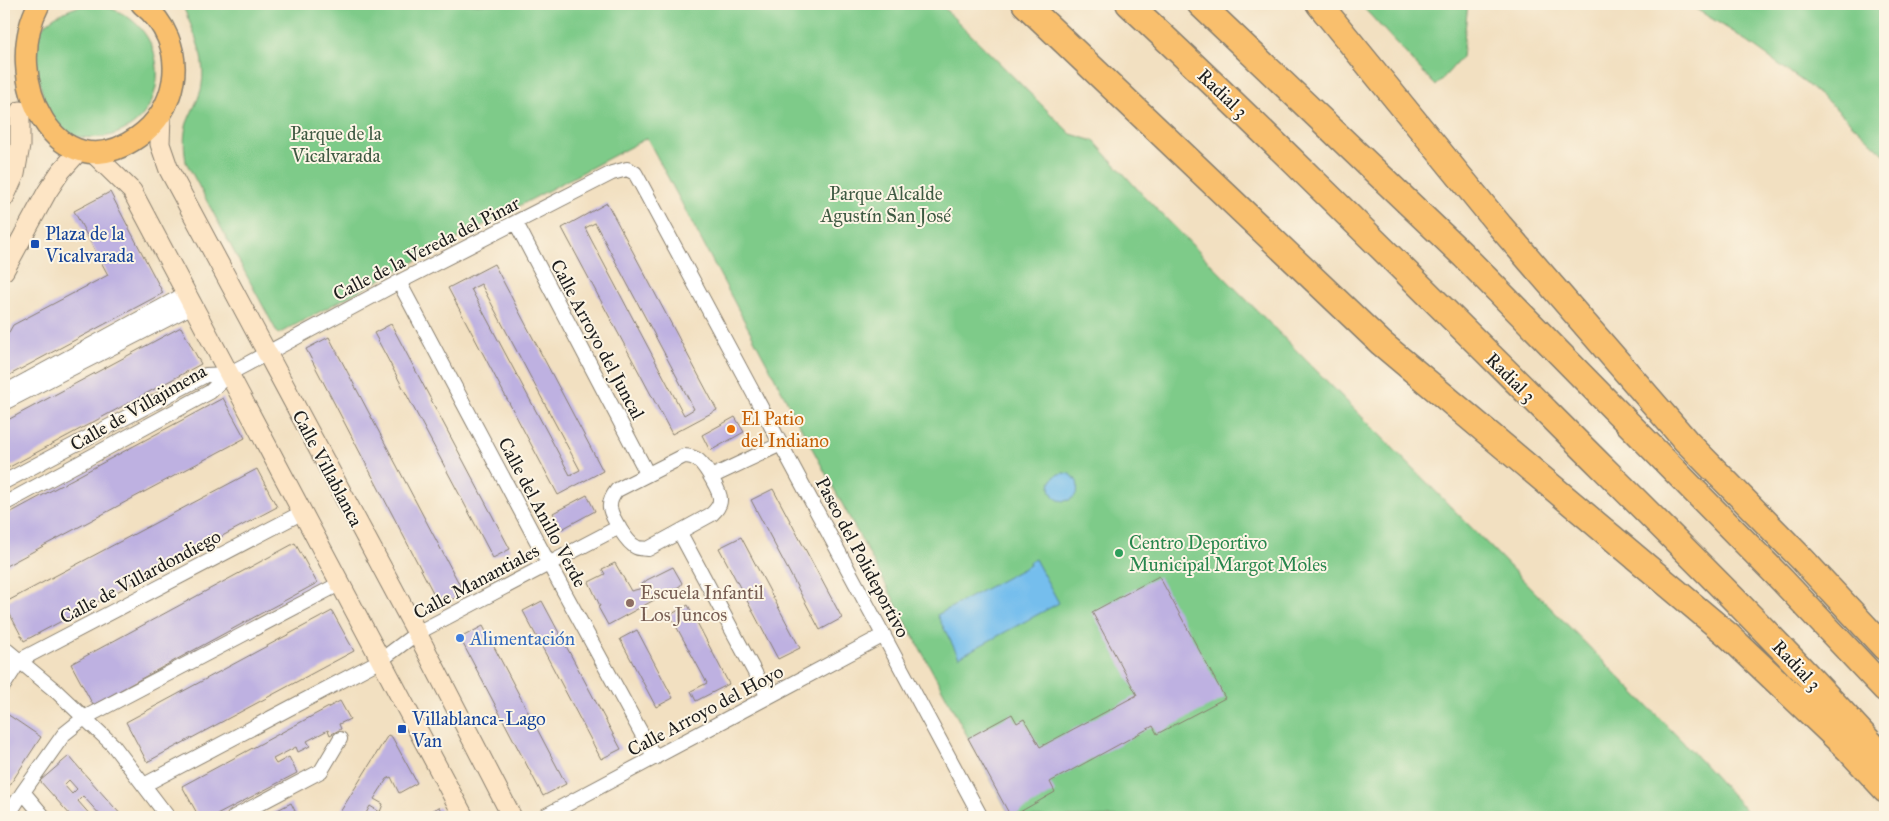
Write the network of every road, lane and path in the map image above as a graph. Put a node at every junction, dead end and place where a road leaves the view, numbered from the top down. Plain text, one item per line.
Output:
1 (39, 4) edge
2 (1025, 4) edge
3 (1129, 4) edge
4 (1200, 4) edge
5 (1319, 4) edge
6 (148, 6) edge
7 (20, 111) junction
8 (161, 114) junction
9 (86, 151) junction
10 (640, 182) joint
11 (4, 198) edge
12 (516, 222) junction
13 (4, 272) edge
14 (399, 282) junction
15 (190, 300) junction
16 (267, 353) junction
17 (228, 374) junction
18 (4, 393) edge
19 (4, 403) edge
20 (781, 444) junction
21 (647, 473) junction
22 (711, 477) junction
23 (4, 482) edge
24 (4, 504) edge
25 (303, 512) junction
26 (619, 527) junction
27 (680, 532) junction
28 (549, 564) junction
29 (341, 583) junction
30 (417, 633) junction
31 (884, 635) junction
32 (4, 648) edge
33 (1885, 648) edge
34 (20, 660) junction
35 (380, 660) junction
36 (4, 685) edge
37 (1885, 690) edge
38 (768, 697) junction
39 (84, 718) junction
40 (340, 739) dead end
41 (655, 758) junction
42 (1885, 759) edge
43 (144, 785) junction
44 (1885, 789) edge
45 (22, 792) junction
46 (7, 817) edge
47 (44, 817) edge
48 (168, 817) edge
49 (234, 817) edge
50 (464, 817) edge
51 (512, 817) edge
52 (543, 817) edge
53 (981, 817) edge

1 - 7 main road
2 - 44 highway
3 - 42 highway, Radial 3
4 - 37 highway
5 - 33 highway
6 - 8 main road
7 - 9 main road
7 - 11 main road
8 - 9 main road
8 - 16 main road, Calle Villablanca
9 - 13 main road
9 - 15 main road
10 - 12 street, Calle de la Vereda del Pinar
10 - 20 street, Paseo del Polideportivo
12 - 14 street, Calle de la Vereda del Pinar
12 - 21 street, Calle Arroyo del Juncal
14 - 16 street, Calle de la Vereda del Pinar
14 - 28 street, Calle del Anillo Verde
15 - 17 main road
15 - 18 street
15 - 19 street
16 - 17 street, Calle de la Vereda del Pinar
16 - 30 main road, Calle Villablanca
17 - 23 street, Calle de Villajimena
17 - 24 street, Calle de Villajimena
17 - 25 main road
20 - 22 street
20 - 31 street, Paseo del Polideportivo
21 - 22 street
21 - 26 street
22 - 27 street
25 - 29 main road
25 - 34 street, Calle de Villardondiego
26 - 27 street
26 - 28 street, Calle Manantiales
27 - 38 street
28 - 30 street, Calle Manantiales
28 - 41 street, Calle del Anillo Verde
29 - 35 main road
29 - 39 street
30 - 35 street, Calle Manantiales
30 - 51 main road, Calle Villablanca
31 - 38 street, Calle Arroyo del Hoyo
31 - 53 street, Paseo del Polideportivo
32 - 34 street
34 - 36 street, Calle de Villardondiego
34 - 39 street
35 - 43 street
35 - 50 main road
38 - 41 street, Calle Arroyo del Hoyo
39 - 43 street
39 - 45 street
40 - 49 street
41 - 52 street, Calle Arroyo del Hoyo
43 - 48 street
45 - 46 street
45 - 47 street

